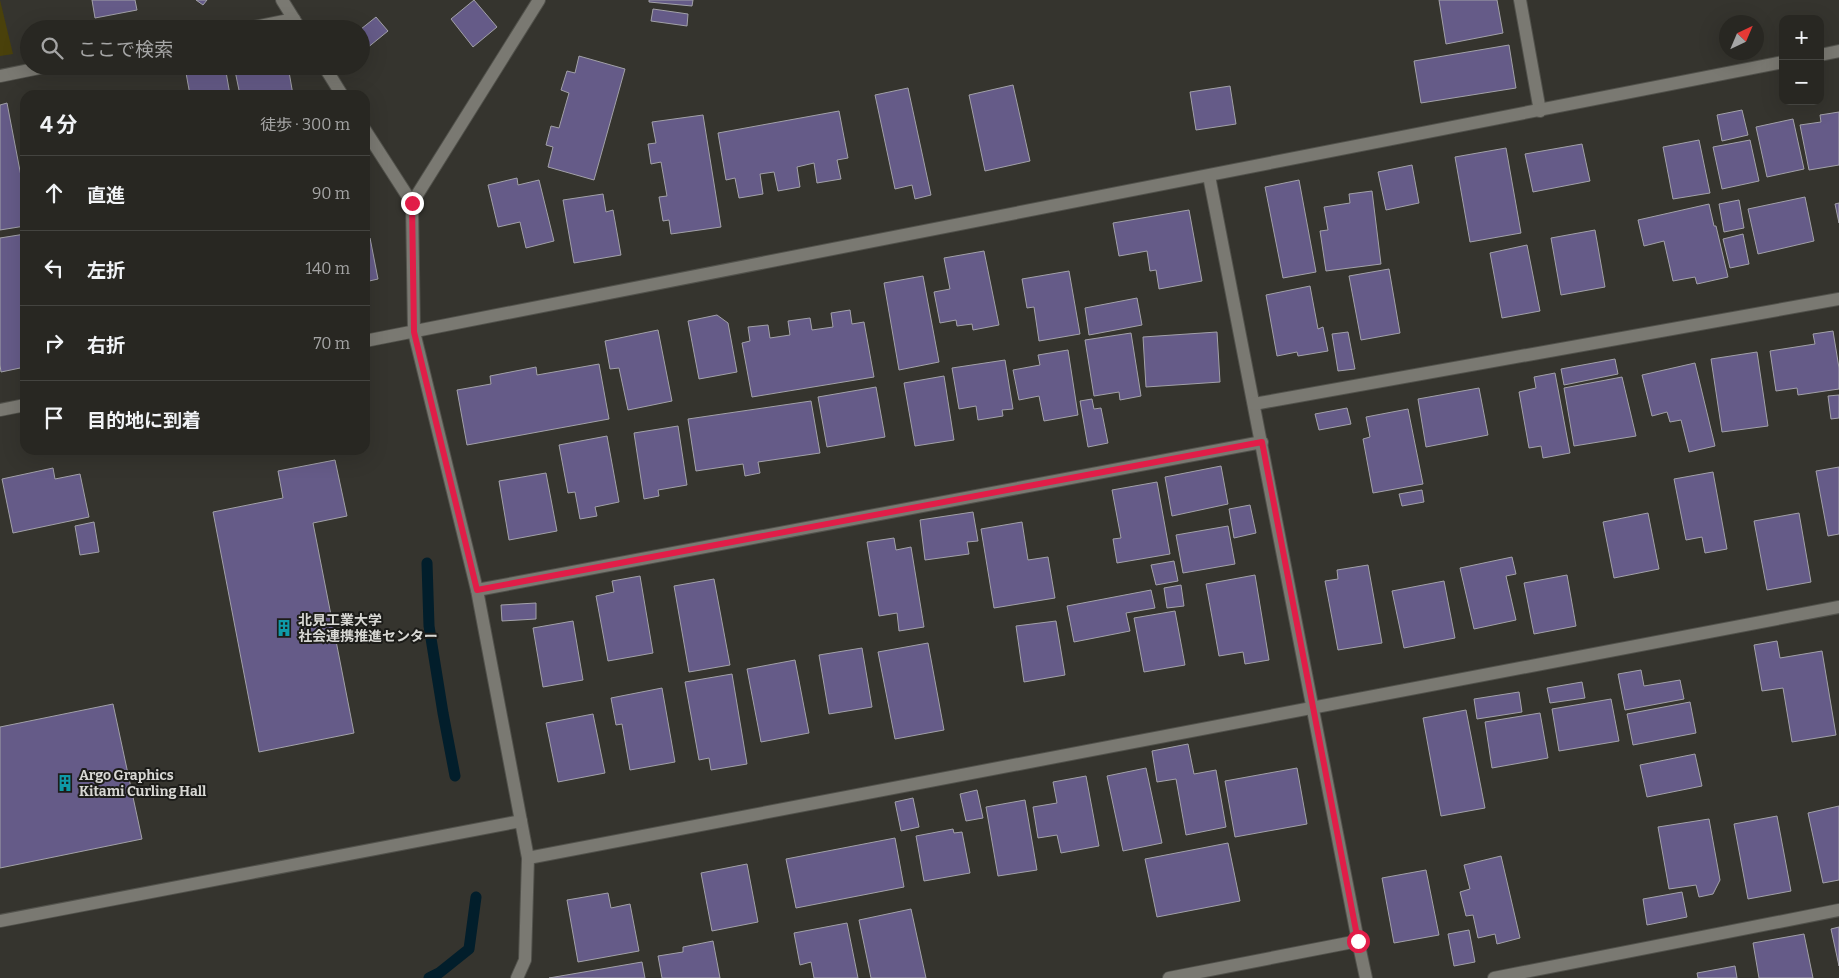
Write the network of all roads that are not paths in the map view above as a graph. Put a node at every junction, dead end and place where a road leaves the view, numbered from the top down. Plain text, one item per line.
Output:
1 (282, 0) edge
2 (539, 0) edge
3 (1520, 0) edge
4 (294, 20) edge
5 (1839, 51) edge
6 (1824, 54) edge
7 (1779, 63) edge
8 (20, 72) edge
9 (330, 75) edge
10 (0, 76) edge
11 (339, 90) edge
12 (1540, 111) junction
13 (370, 138) edge
14 (1209, 176) junction
15 (412, 203) junction
16 (1839, 299) edge
17 (414, 332) junction
18 (370, 340) edge
19 (1254, 404) junction
20 (20, 406) edge
21 (0, 410) edge
22 (1262, 442) junction
23 (477, 590) junction
24 (1839, 607) edge
25 (1313, 708) junction
26 (521, 821) junction
27 (528, 858) junction
28 (1839, 910) edge
29 (0, 921) edge
30 (1358, 941) junction
31 (517, 978) edge
32 (1168, 978) edge
33 (1366, 978) edge
34 (1494, 978) edge

1 - 4 street
2 - 15 street
3 - 12 street
5 - 6 street
7 - 12 street
8 - 10 street
9 - 11 street
12 - 14 street
13 - 15 street
14 - 17 street
14 - 19 street
15 - 17 street
16 - 19 street
17 - 18 street
17 - 23 street
19 - 22 street
20 - 21 street
22 - 23 street
22 - 25 street
23 - 26 street
24 - 25 street
25 - 27 street
25 - 30 street
26 - 27 street
26 - 29 street
27 - 31 street
28 - 34 street
30 - 32 street
30 - 33 street

